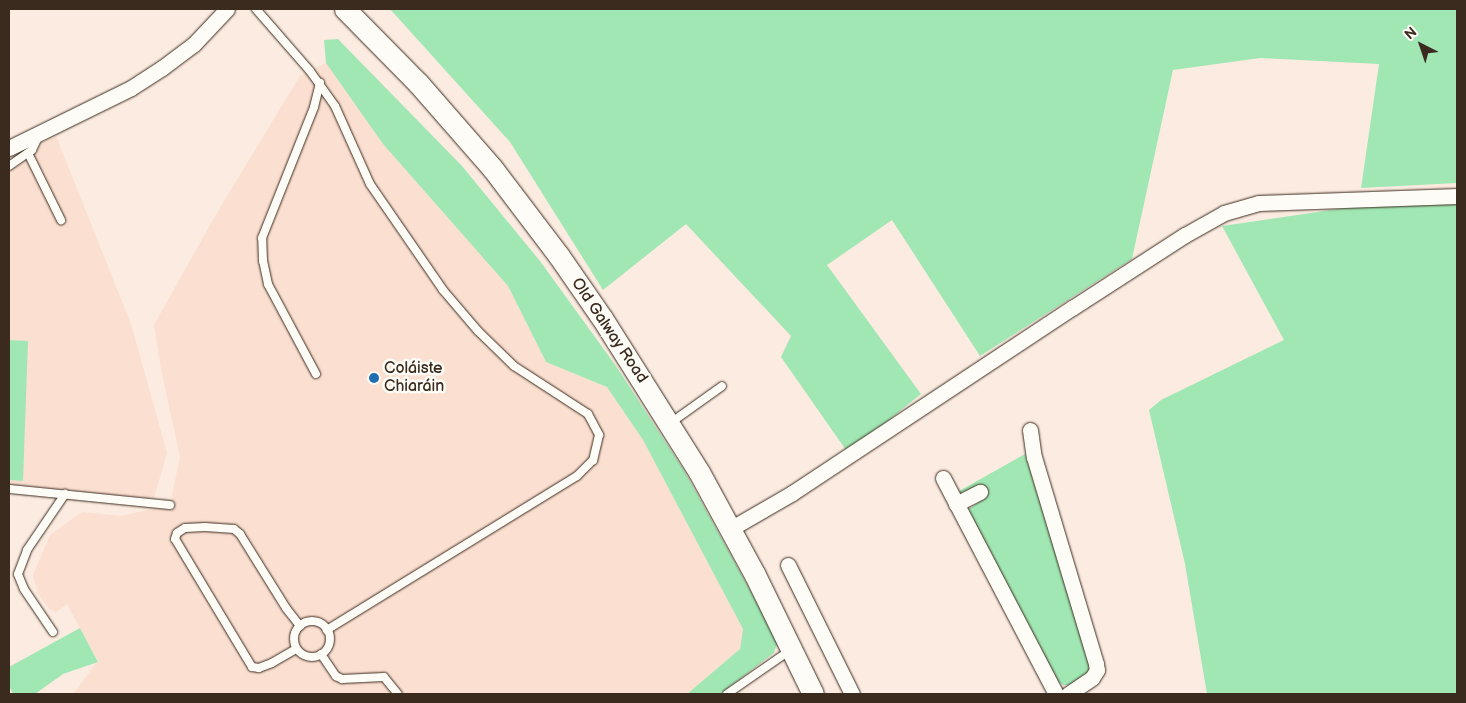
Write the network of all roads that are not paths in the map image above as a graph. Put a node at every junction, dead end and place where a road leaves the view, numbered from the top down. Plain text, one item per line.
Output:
1 (227, 9) edge
2 (256, 9) edge
3 (345, 9) edge
4 (320, 83) junction
5 (39, 133) junction
6 (9, 148) edge
7 (28, 153) junction
8 (9, 166) edge
9 (1457, 196) edge
10 (61, 220) dead end
11 (316, 374) dead end
12 (722, 386) dead end
13 (669, 424) junction
14 (1030, 430) dead end
15 (943, 478) dead end
16 (9, 489) edge
17 (980, 492) dead end
18 (65, 494) junction
19 (956, 504) junction
20 (170, 505) dead end
21 (730, 529) junction
22 (788, 566) dead end
23 (300, 626) junction
24 (327, 630) junction
25 (53, 632) dead end
26 (296, 649) junction
27 (791, 650) junction
28 (321, 654) junction
29 (398, 694) edge
30 (727, 694) edge
31 (813, 694) edge
32 (852, 694) edge
33 (1056, 694) edge
34 (1068, 694) edge

1 - 5 street
2 - 4 lane
3 - 13 main road, Old Galway Road
4 - 11 lane
4 - 24 lane
5 - 6 street
5 - 7 lane
7 - 8 lane
7 - 10 lane
9 - 21 street
12 - 13 lane
13 - 21 main road, Old Galway Road
14 - 34 street
15 - 19 street
16 - 18 lane
17 - 19 street
18 - 20 lane
18 - 25 lane
19 - 33 street
21 - 27 main road, Old Galway Road
22 - 32 street
23 - 24 lane
23 - 26 lane
23 - 26 lane
24 - 28 lane
26 - 28 lane
27 - 30 lane
27 - 31 main road, Old Galway Road
28 - 29 lane

